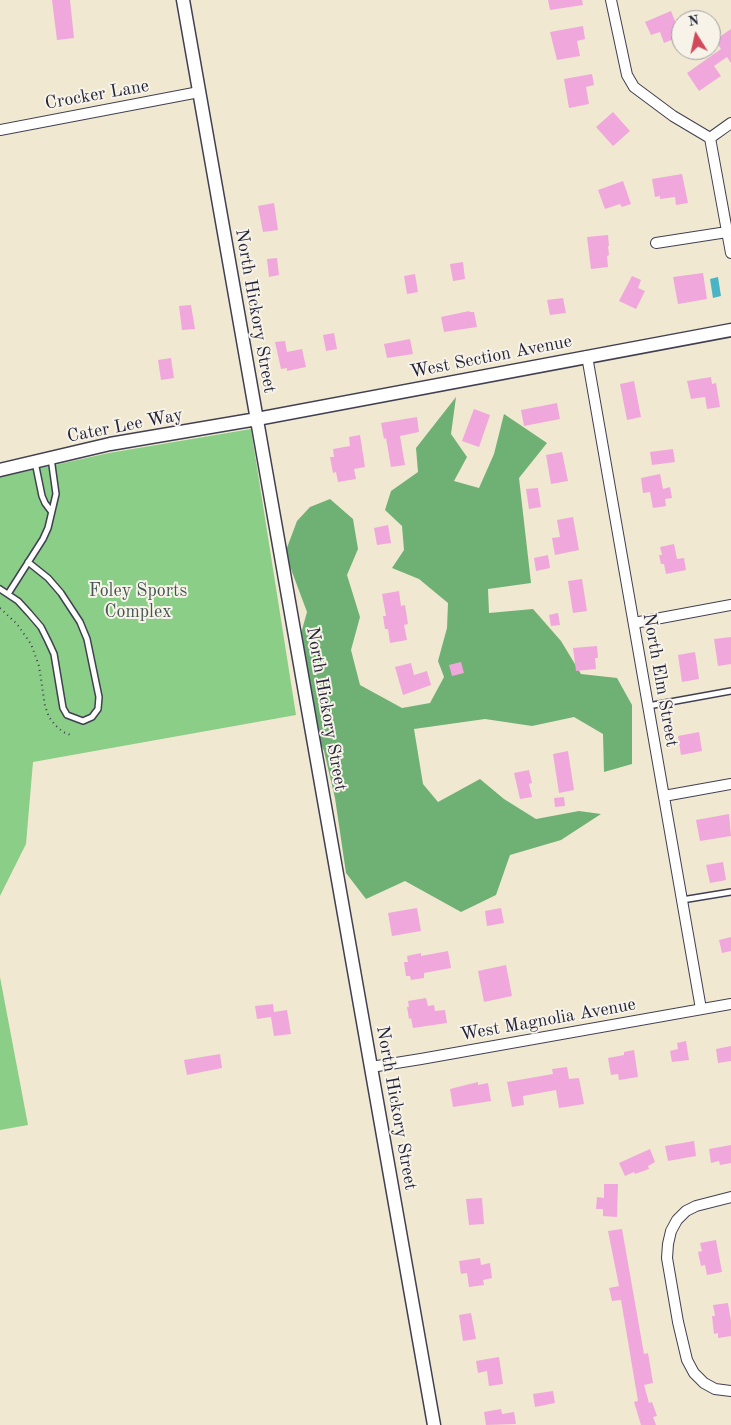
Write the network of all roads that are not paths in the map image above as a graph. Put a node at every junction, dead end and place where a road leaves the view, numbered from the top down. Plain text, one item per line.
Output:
1 (183, 0) edge
2 (611, 0) edge
3 (199, 92) junction
4 (731, 123) edge
5 (0, 130) edge
6 (710, 138) junction
7 (727, 232) junction
8 (656, 243) dead end
9 (731, 253) edge
10 (731, 330) edge
11 (587, 356) junction
12 (257, 419) junction
13 (51, 458) junction
14 (35, 462) junction
15 (0, 470) edge
16 (52, 511) junction
17 (28, 562) junction
18 (0, 589) edge
19 (8, 594) junction
20 (731, 605) edge
21 (634, 623) junction
22 (731, 691) edge
23 (648, 706) junction
24 (731, 784) edge
25 (664, 796) junction
26 (731, 892) edge
27 (682, 900) junction
28 (731, 1004) edge
29 (701, 1009) junction
30 (371, 1066) junction
31 (731, 1197) edge
32 (731, 1391) edge
33 (434, 1425) edge

1 - 3 street, North Hickory Street
2 - 6 street
3 - 5 street, Crocker Lane
3 - 12 street, North Hickory Street
4 - 6 street
6 - 7 street
7 - 8 street
7 - 9 street
10 - 11 street, West Section Avenue
11 - 12 street, West Section Avenue
11 - 21 street, North Elm Street
12 - 13 street, Cater Lee Way
12 - 30 street, North Hickory Street
13 - 14 street, Cater Lee Way
13 - 16 lane
14 - 15 street, Cater Lee Way
14 - 16 lane
16 - 17 lane
17 - 19 lane
17 - 19 lane
18 - 19 lane
20 - 21 street
21 - 23 street, North Elm Street
22 - 23 lane
23 - 25 street, North Elm Street
24 - 25 street
25 - 27 street, North Elm Street
26 - 27 lane
27 - 29 street, North Elm Street
28 - 29 street, West Magnolia Avenue
29 - 30 street, West Magnolia Avenue
30 - 33 street, North Hickory Street
31 - 32 street

